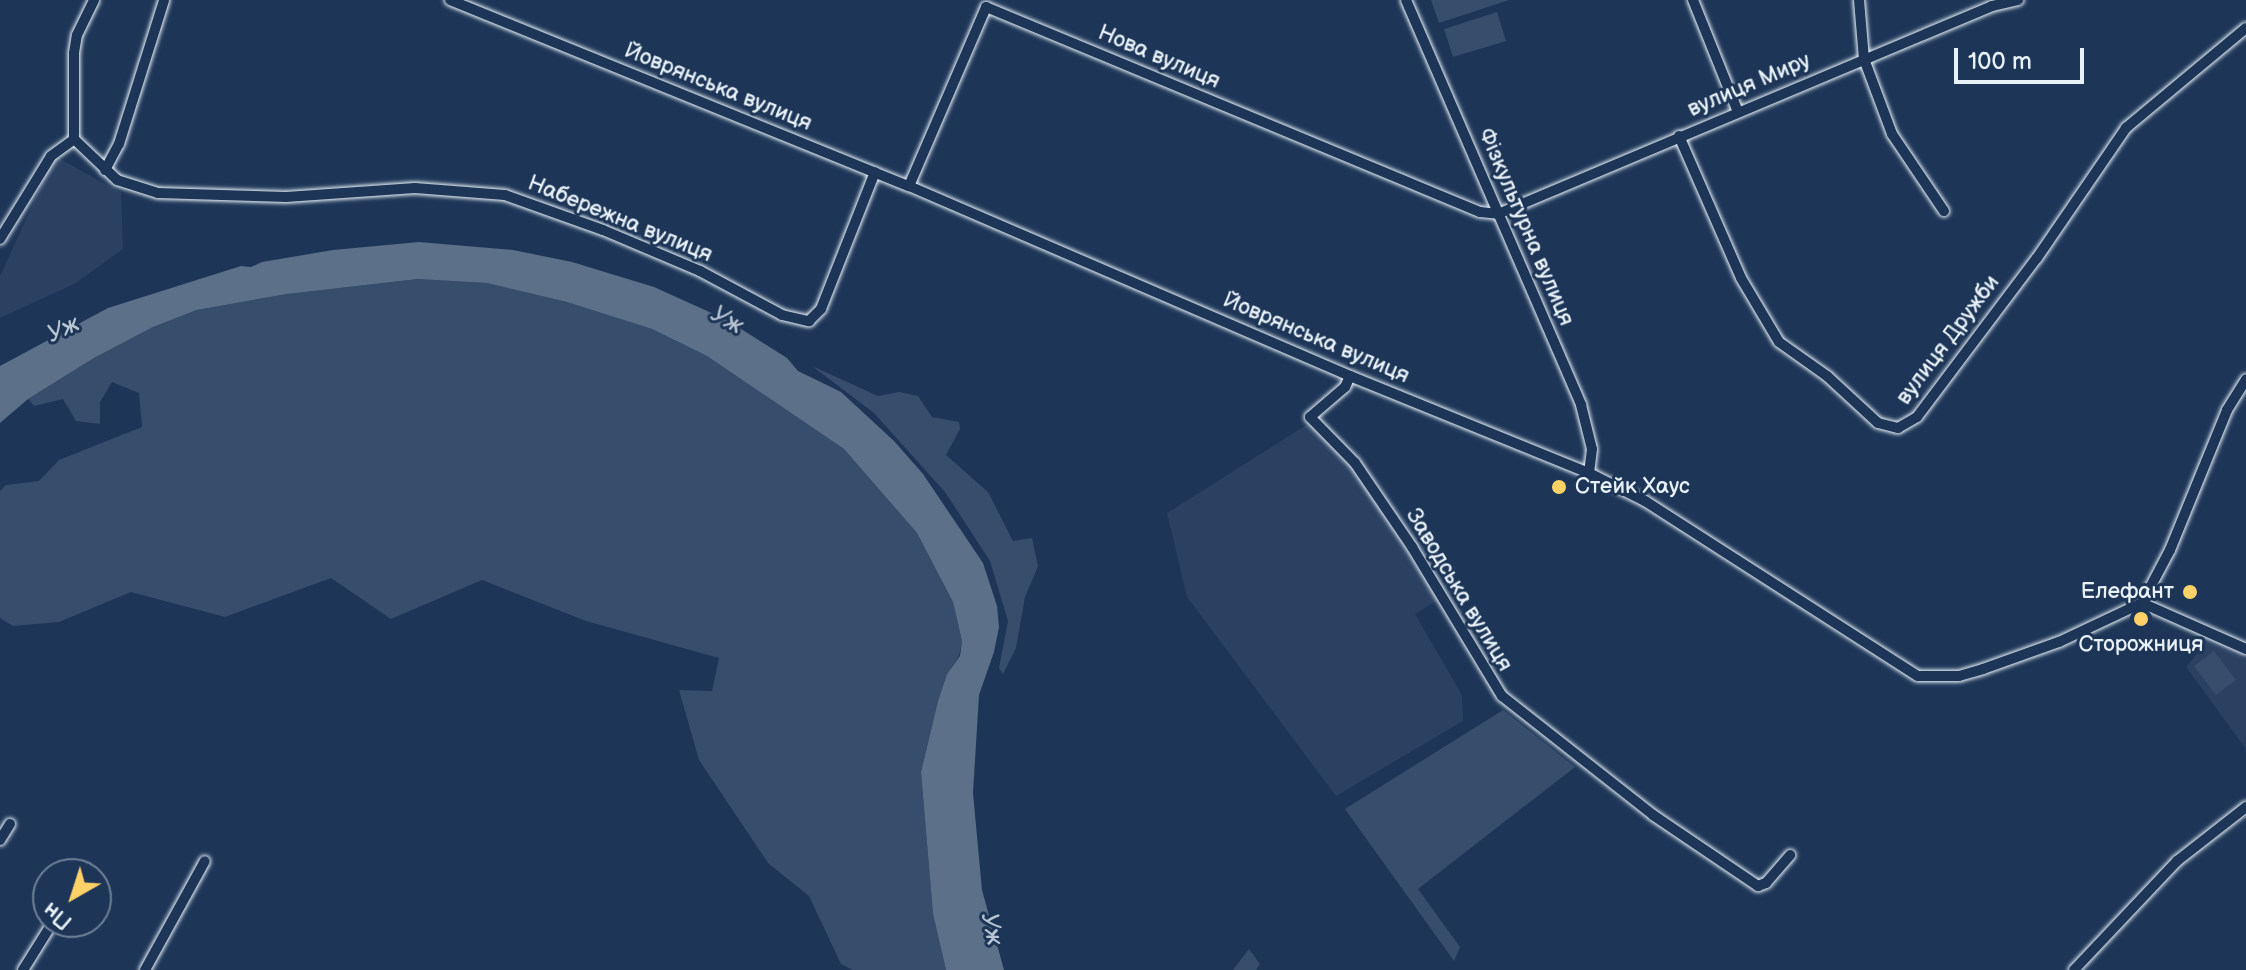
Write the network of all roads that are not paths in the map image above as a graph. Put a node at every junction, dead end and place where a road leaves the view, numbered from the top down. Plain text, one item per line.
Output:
1 (94, 0) edge
2 (164, 0) edge
3 (450, 0) edge
4 (1406, 0) edge
5 (1693, 0) edge
6 (1859, 0) edge
7 (2018, 0) edge
8 (2246, 28) edge
9 (1864, 59) junction
10 (1738, 112) junction
11 (1679, 136) junction
12 (74, 139) junction
13 (105, 170) junction
14 (875, 172) junction
15 (909, 186) junction
16 (1944, 211) dead end
17 (1498, 214) junction
18 (0, 239) edge
19 (1350, 376) junction
20 (2246, 379) edge
21 (1589, 473) junction
22 (2142, 603) junction
23 (2246, 649) edge
24 (2246, 807) edge
25 (10, 824) dead end
26 (0, 840) edge
27 (1790, 855) dead end
28 (205, 861) dead end
29 (43, 938) edge
30 (23, 970) edge
31 (145, 970) edge
32 (2074, 970) edge

1 - 12 street
2 - 13 street
3 - 14 street, Йоврянська вулиця
4 - 17 street, Фізкультурна вулиця
5 - 10 street
6 - 9 street
7 - 9 street, вулиця Миру
8 - 11 street, вулиця Дружби
9 - 10 street, вулиця Миру
9 - 16 street
10 - 11 street, вулиця Миру
11 - 17 street, вулиця Миру
12 - 13 street, Набережна вулиця
12 - 18 street
13 - 14 street, Набережна вулиця
14 - 15 street, Йоврянська вулиця
15 - 17 street, Нова вулиця
15 - 19 street, Йоврянська вулиця
17 - 21 street, Фізкультурна вулиця
19 - 21 street, Йоврянська вулиця
19 - 27 street, Заводська вулиця
20 - 22 street
21 - 22 street, Йоврянська вулиця
22 - 23 street
24 - 32 street
25 - 26 street
28 - 31 street
29 - 30 street

